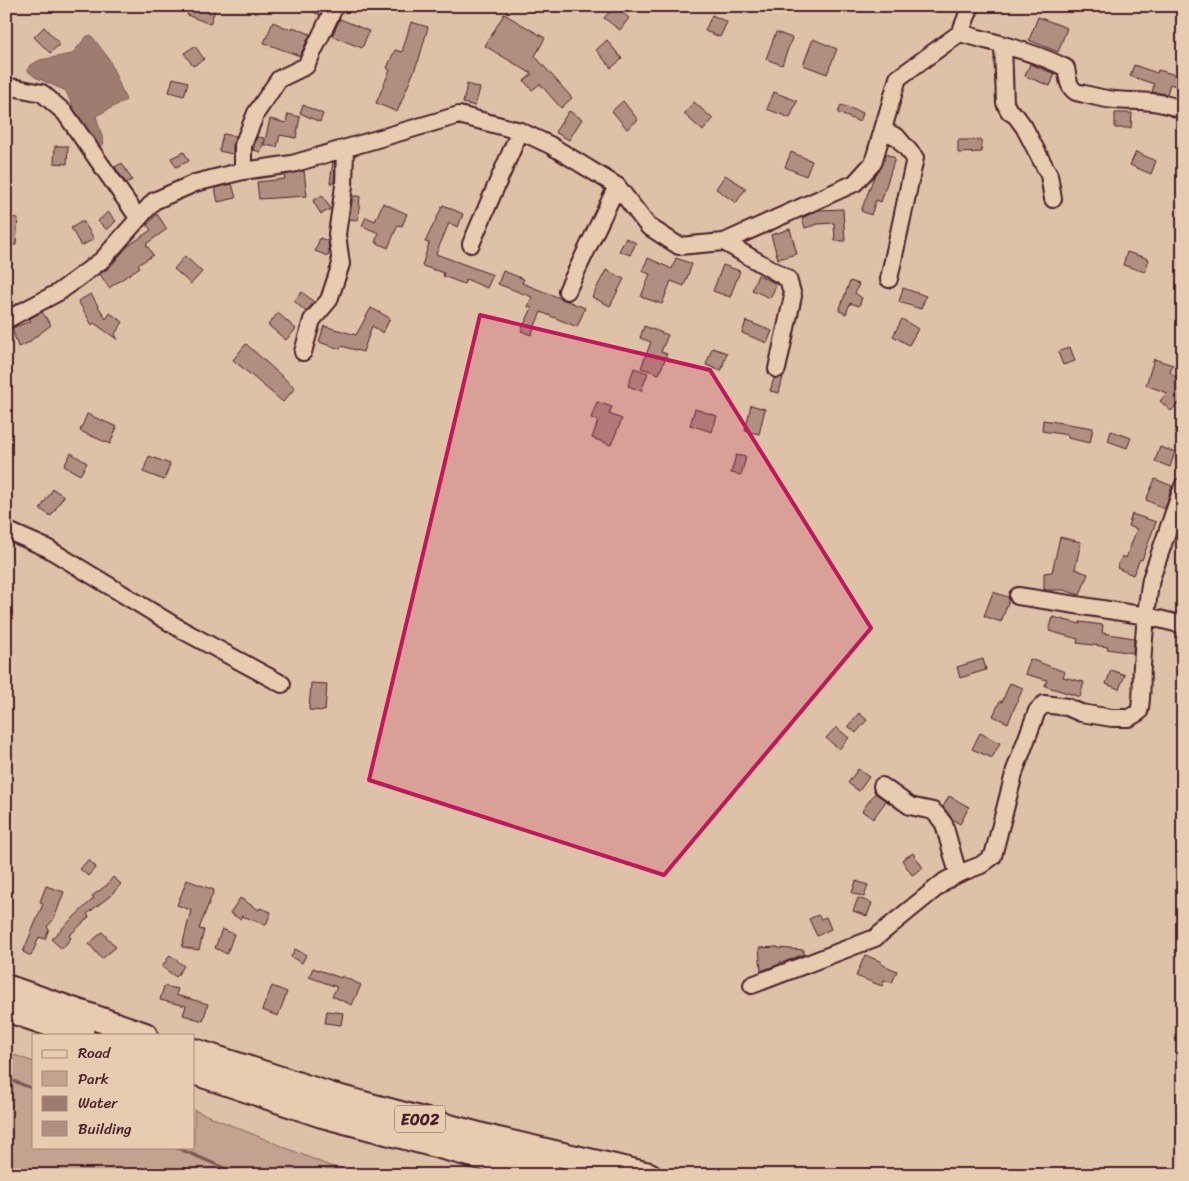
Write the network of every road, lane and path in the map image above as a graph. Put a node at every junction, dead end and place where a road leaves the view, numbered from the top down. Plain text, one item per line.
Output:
1 (335, 6) edge
2 (971, 6) edge
3 (960, 33) junction
4 (1003, 45) junction
5 (6, 87) edge
6 (1183, 111) edge
7 (883, 130) junction
8 (520, 131) junction
9 (345, 149) junction
10 (243, 171) junction
11 (617, 186) junction
12 (1053, 199) dead end
13 (139, 219) junction
14 (724, 242) junction
15 (471, 244) dead end
16 (889, 280) dead end
17 (567, 291) dead end
18 (6, 320) edge
19 (303, 352) dead end
20 (777, 370) dead end
21 (1183, 486) edge
22 (6, 530) edge
23 (1018, 596) dead end
24 (1147, 616) junction
25 (1183, 625) edge
26 (282, 684) dead end
27 (882, 786) dead end
28 (958, 874) junction
29 (752, 985) dead end
30 (6, 987) edge
31 (6, 1009) edge
32 (79, 1034) edge
33 (142, 1034) edge
34 (195, 1051) edge
35 (195, 1072) edge
36 (549, 1175) edge
37 (649, 1175) edge

1 - 10 street
2 - 3 street
3 - 4 street
3 - 7 street
4 - 6 street
4 - 12 street
5 - 13 street
7 - 14 street
7 - 16 street
8 - 9 street
8 - 11 street
8 - 15 street
9 - 10 street
9 - 19 street
10 - 13 street
11 - 14 street
11 - 17 street
13 - 18 street
14 - 20 street
21 - 24 street
22 - 26 street
23 - 24 street
24 - 25 street
24 - 28 street
27 - 28 street
28 - 29 street
30 - 33 highway
31 - 32 highway
34 - 37 highway, E002
35 - 36 highway, E002

